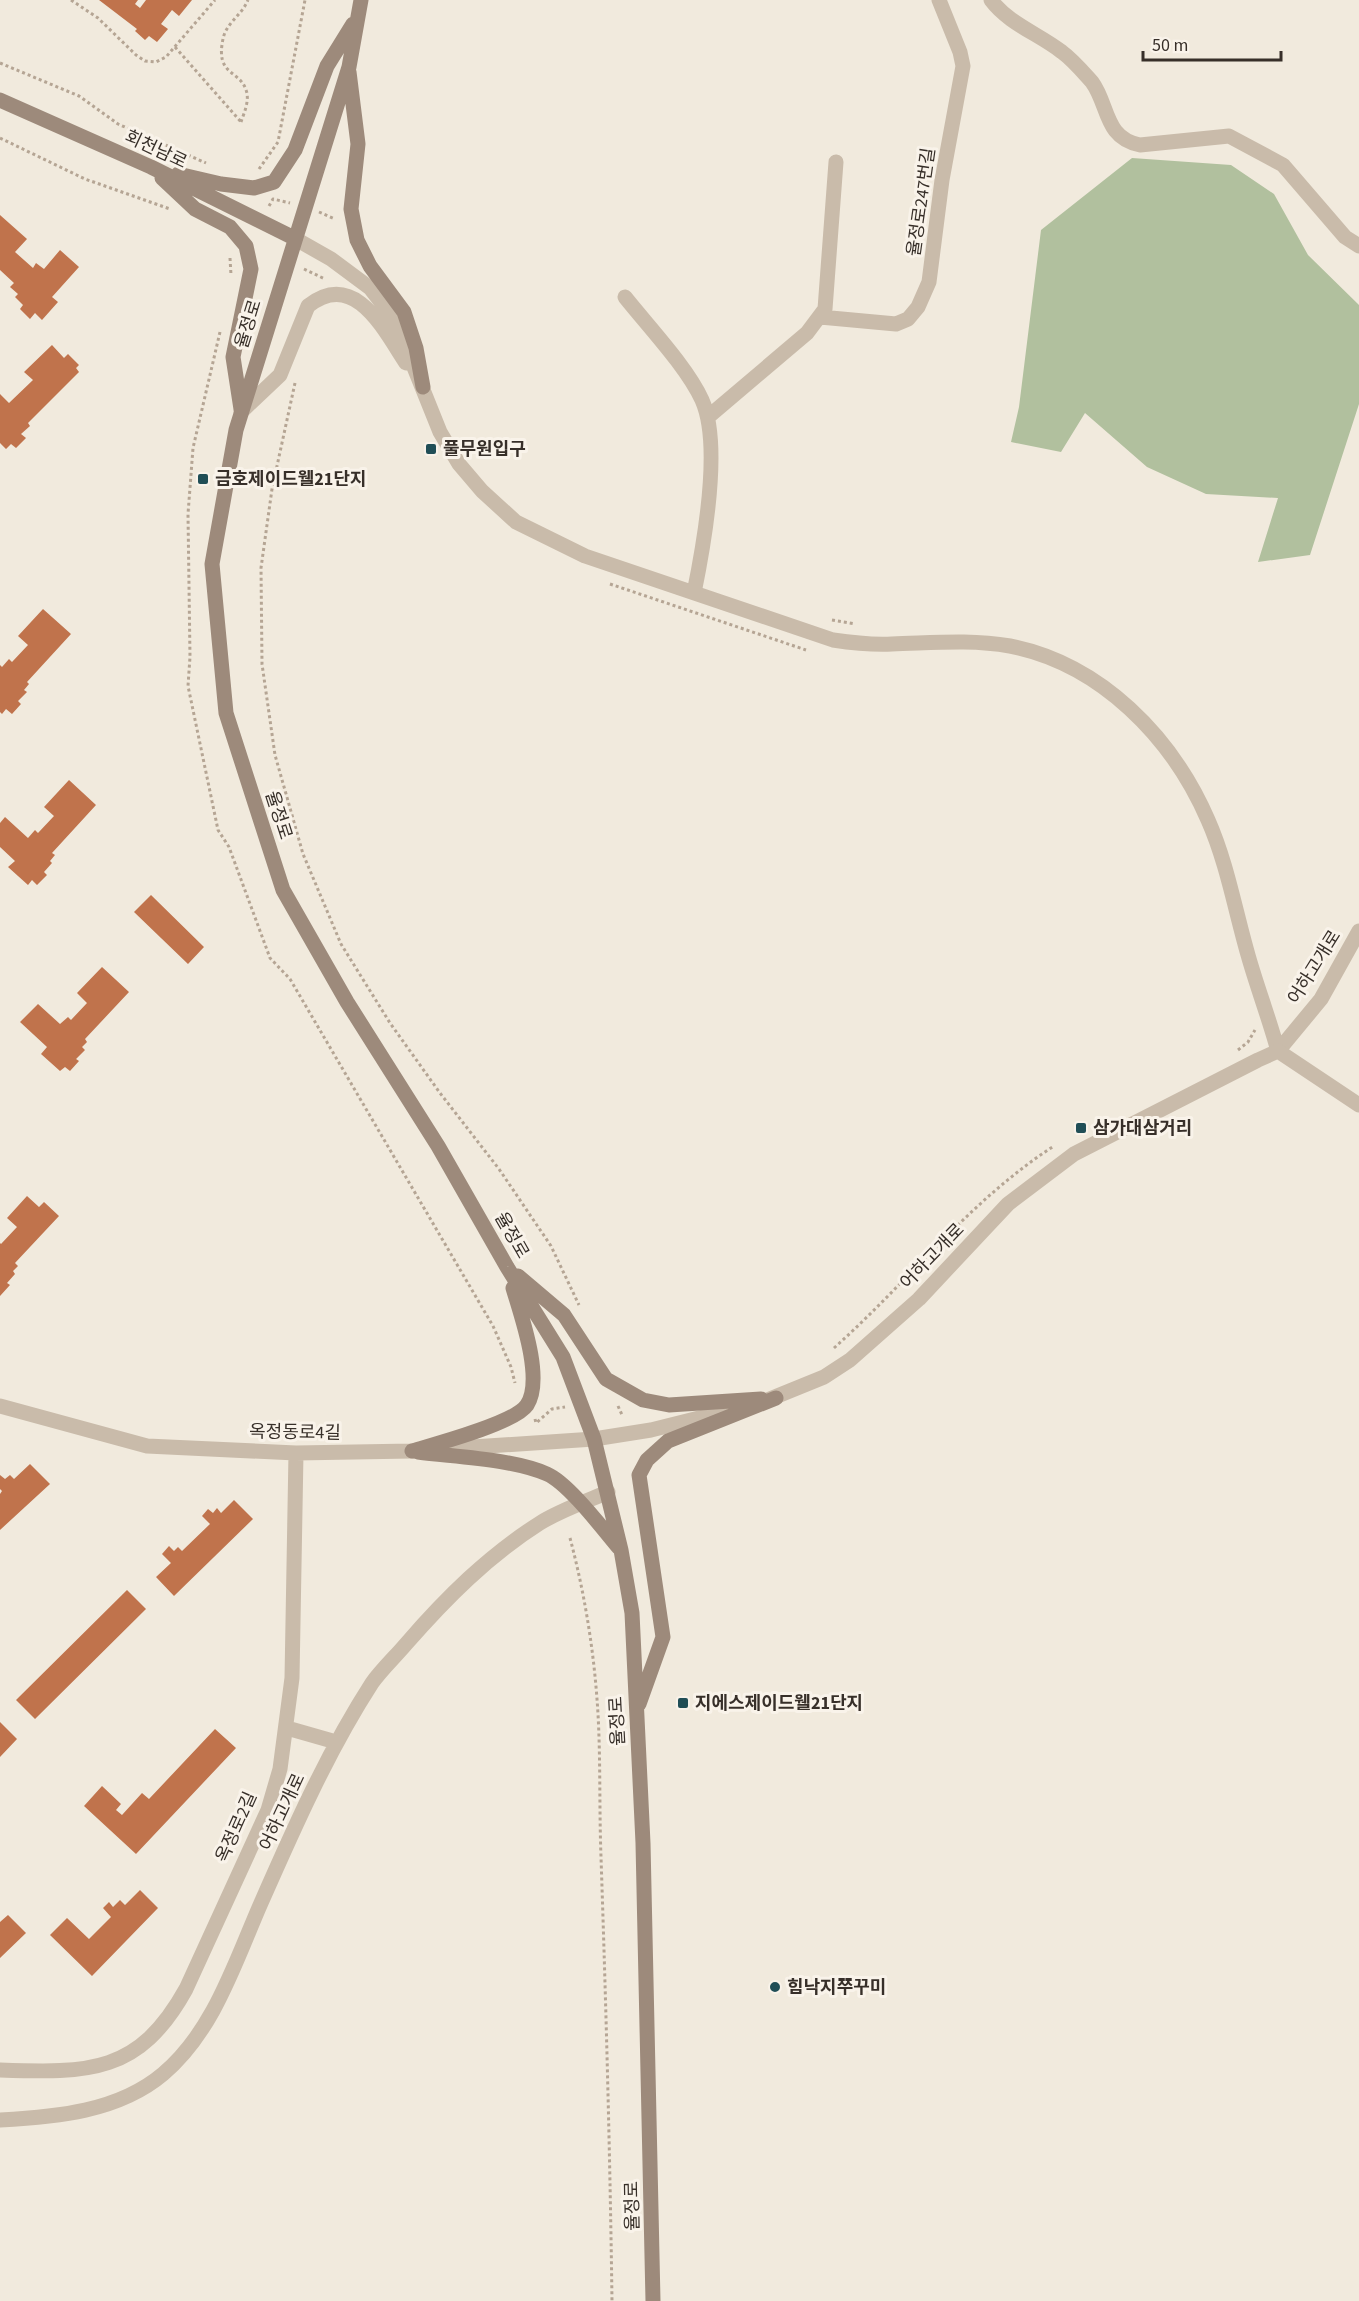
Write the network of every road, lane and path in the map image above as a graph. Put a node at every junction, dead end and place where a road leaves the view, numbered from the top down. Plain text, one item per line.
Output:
1 (71, 0) edge
2 (215, 0) edge
3 (248, 0) edge
4 (305, 0) edge
5 (939, 0) edge
6 (991, 0) edge
7 (360, 7) edge
8 (174, 47) junction
9 (0, 63) edge
10 (349, 67) junction
11 (0, 100) edge
12 (0, 138) edge
13 (836, 162) dead end
14 (152, 167) junction
15 (215, 167) dead end
16 (257, 173) dead end
17 (173, 211) dead end
18 (294, 238) junction
19 (1359, 246) edge
20 (230, 255) dead end
21 (230, 285) dead end
22 (625, 297) dead end
23 (820, 317) junction
24 (221, 327) dead end
25 (297, 375) dead end
26 (423, 387) junction
27 (241, 412) junction
28 (708, 417) junction
29 (694, 593) junction
30 (648, 598) dead end
31 (823, 619) dead end
32 (865, 625) dead end
33 (810, 651) dead end
34 (1359, 930) edge
35 (1254, 1021) dead end
36 (1278, 1051) junction
37 (1234, 1053) dead end
38 (1359, 1105) edge
39 (1061, 1142) dead end
40 (507, 1267) junction
41 (582, 1310) dead end
42 (832, 1350) dead end
43 (516, 1386) dead end
44 (776, 1398) junction
45 (0, 1406) edge
46 (594, 1438) junction
47 (412, 1451) junction
48 (296, 1453) junction
49 (608, 1492) junction
50 (581, 1504) junction
51 (570, 1538) dead end
52 (621, 1550) junction
53 (636, 1712) junction
54 (287, 1728) junction
55 (336, 1742) junction
56 (0, 2070) edge
57 (0, 2121) edge
58 (612, 2301) edge
59 (653, 2301) edge

1 - 8 path
2 - 8 path
3 - 8 path
4 - 16 path
5 - 23 street, 율정로247번길
6 - 19 street
7 - 10 main road
7 - 14 main road
9 - 15 path
10 - 18 main road, 율정로
10 - 26 main road
11 - 14 main road, 회천남로
12 - 17 path
13 - 23 street
14 - 18 main road, 회천남로
14 - 27 main road
18 - 26 street
18 - 27 main road, 율정로
20 - 21 path
22 - 28 street
23 - 28 street
24 - 43 path
25 - 41 path
26 - 27 street
26 - 29 street
27 - 40 main road, 율정로
28 - 29 street
29 - 36 street
30 - 33 path
31 - 32 path
34 - 36 street, 어하고개로
35 - 37 path
36 - 38 street
36 - 44 street, 어하고개로
39 - 42 path
40 - 44 main road
40 - 46 main road, 율정로
40 - 47 main road
44 - 46 street, 어하고개로
44 - 53 main road
45 - 48 street, 옥정동로4길
46 - 47 street, 옥정동로4길
46 - 49 main road, 율정로
47 - 48 street, 옥정동로4길
47 - 50 main road
48 - 54 street, 옥정로2길
49 - 50 street, 어하고개로
49 - 52 main road, 율정로
50 - 52 main road
50 - 55 street, 어하고개로
51 - 58 path
52 - 53 main road, 율정로
53 - 59 main road, 율정로
54 - 55 street
54 - 56 street, 옥정로2길
55 - 57 street, 어하고개로

